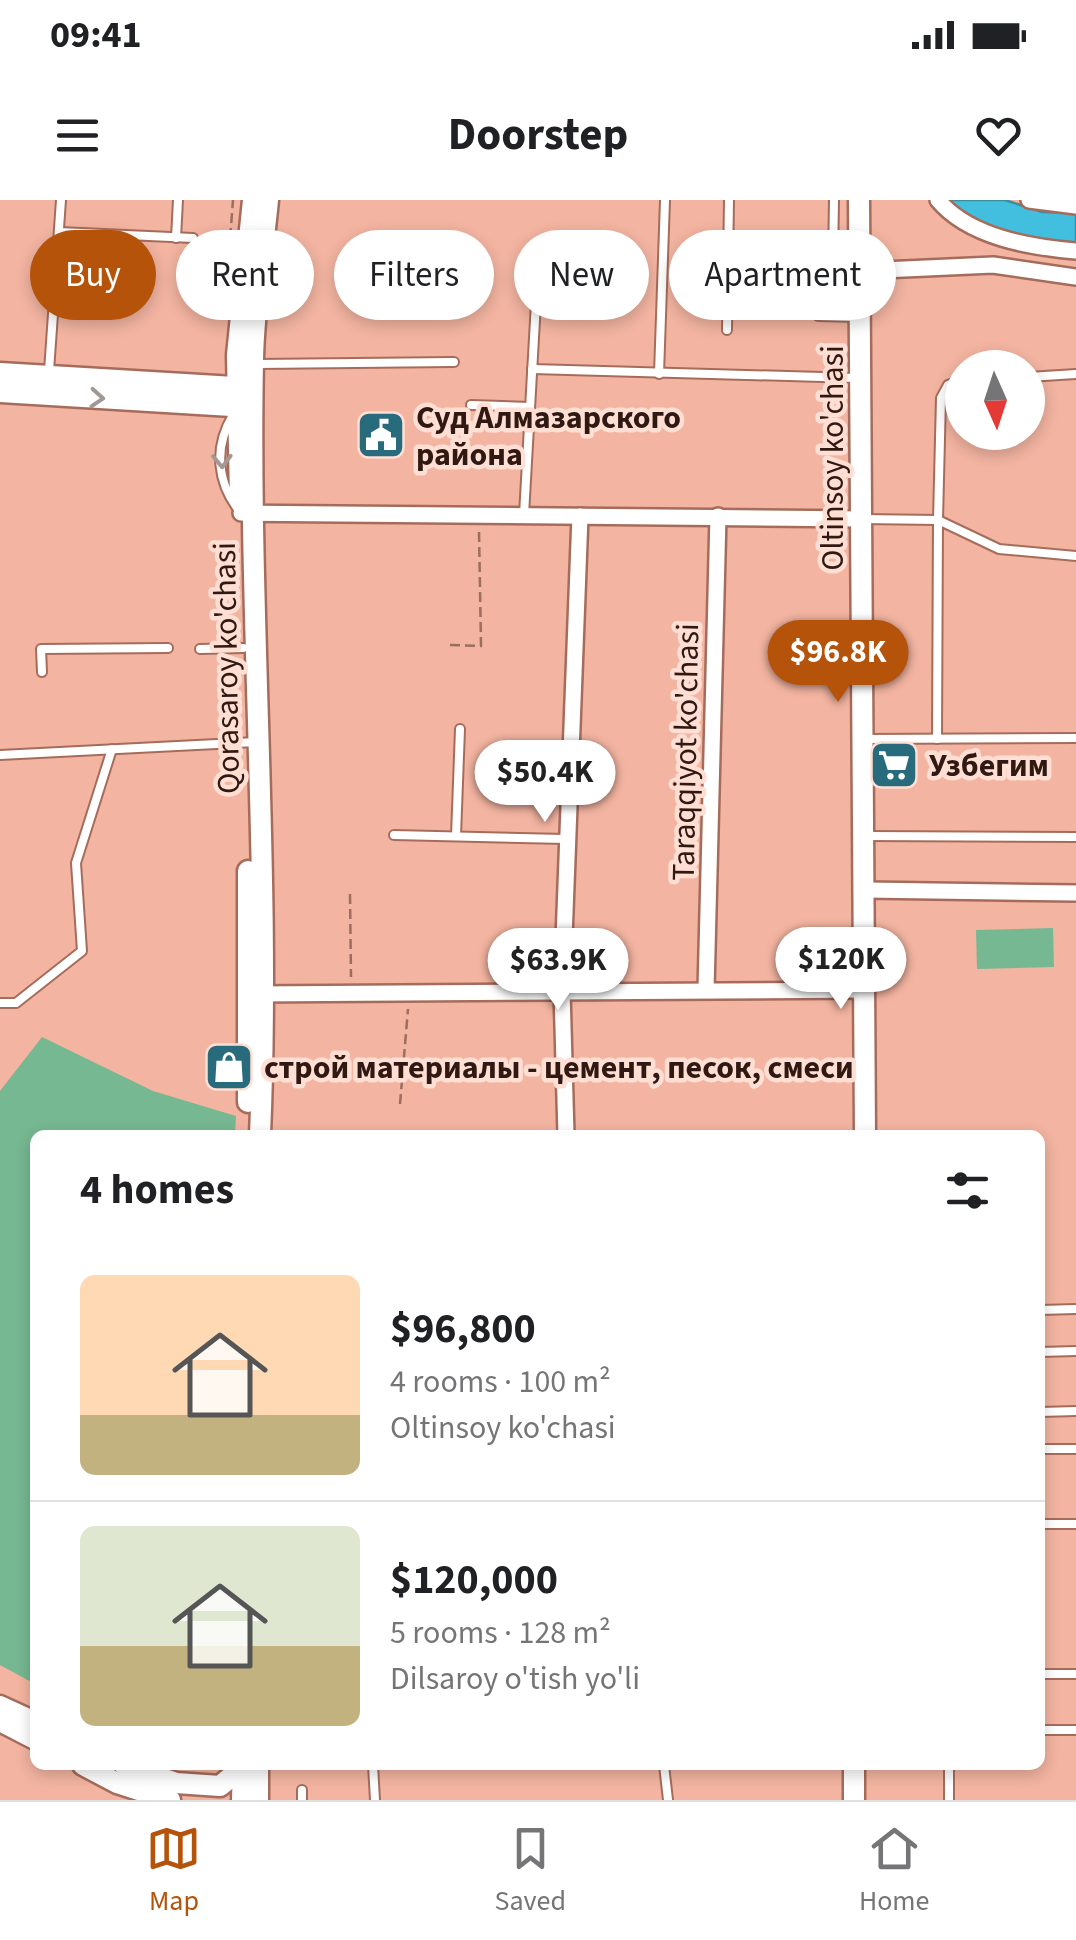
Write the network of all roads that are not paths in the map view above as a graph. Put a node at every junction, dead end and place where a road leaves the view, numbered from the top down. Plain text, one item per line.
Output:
1 (62, 200) edge
2 (178, 200) edge
3 (253, 200) edge
4 (268, 200) edge
5 (665, 200) edge
6 (729, 200) edge
7 (834, 200) edge
8 (858, 200) edge
9 (938, 200) edge
10 (1030, 200) edge
11 (1076, 206) edge
12 (59, 230) edge
13 (176, 230) edge
14 (728, 230) edge
15 (833, 230) edge
16 (859, 230) edge
17 (156, 237) edge
18 (176, 238) edge
19 (1076, 251) edge
20 (896, 269) edge
21 (1076, 277) edge
22 (53, 320) edge
23 (535, 320) edge
24 (726, 320) edge
25 (861, 320) edge
26 (726, 330) dead end
27 (454, 362) dead end
28 (253, 364) junction
29 (532, 369) junction
30 (0, 372) edge
31 (660, 374) junction
32 (1076, 374) edge
33 (49, 376) junction
34 (1045, 376) edge
35 (863, 378) junction
36 (945, 391) edge
37 (0, 392) edge
38 (246, 398) junction
39 (471, 405) dead end
40 (530, 407) junction
41 (247, 513) junction
42 (524, 515) junction
43 (580, 516) junction
44 (718, 516) junction
45 (862, 519) junction
46 (938, 520) junction
47 (1076, 556) edge
48 (168, 648) dead end
49 (244, 648) junction
50 (200, 649) dead end
51 (42, 672) dead end
52 (460, 729) dead end
53 (864, 738) junction
54 (937, 738) junction
55 (1076, 738) edge
56 (251, 742) junction
57 (112, 749) junction
58 (0, 755) edge
59 (394, 835) dead end
60 (456, 836) junction
61 (864, 836) junction
62 (1076, 837) edge
63 (566, 840) junction
64 (866, 890) junction
65 (1076, 893) edge
66 (706, 990) junction
67 (866, 990) junction
68 (562, 991) junction
69 (258, 994) junction
70 (0, 1003) edge
71 (248, 1130) edge
72 (260, 1130) edge
73 (566, 1130) edge
74 (865, 1130) edge
75 (1045, 1310) edge
76 (1076, 1310) edge
77 (1076, 1351) edge
78 (1045, 1352) edge
79 (1076, 1411) edge
80 (1045, 1412) edge
81 (1045, 1449) edge
82 (1076, 1449) edge
83 (1045, 1524) edge
84 (1076, 1524) edge
85 (1045, 1674) edge
86 (1076, 1674) edge
87 (0, 1706) edge
88 (30, 1720) edge
89 (0, 1721) edge
90 (1045, 1730) edge
91 (1076, 1730) edge
92 (30, 1737) edge
93 (92, 1770) edge
94 (138, 1770) edge
95 (247, 1770) edge
96 (250, 1770) edge
97 (373, 1770) edge
98 (665, 1770) edge
99 (854, 1770) edge
100 (949, 1770) edge
101 (220, 1786) junction
102 (170, 1800) edge
103 (245, 1800) edge
104 (375, 1800) edge
105 (668, 1800) edge
106 (854, 1800) edge
107 (950, 1800) edge

1 - 12 lane
2 - 13 lane
3 - 38 main road, Qorasaroy ko'chasi
4 - 28 main road, Qorasaroy ko'chasi
5 - 31 lane
6 - 14 lane
7 - 15 lane
8 - 16 main road, Oltinsoy ko'chasi
9 - 19 street
10 - 11 street
17 - 18 lane
20 - 21 street
22 - 33 lane
23 - 29 lane
24 - 26 lane
25 - 35 main road, Oltinsoy ko'chasi
27 - 28 lane
28 - 38 main road, Qorasaroy ko'chasi
29 - 31 lane
29 - 40 lane
30 - 33 main road
31 - 35 lane
32 - 34 lane
33 - 38 main road
35 - 45 main road, Oltinsoy ko'chasi
36 - 46 lane
37 -> 38 main road
38 - 41 main road, Qorasaroy ko'chasi
39 - 40 lane
40 - 42 lane
41 - 42 street
41 - 49 main road, Qorasaroy ko'chasi
41 - 56 main road, Qorasaroy ko'chasi
42 - 43 street
43 - 44 street
43 - 63 street
44 - 45 street
44 - 66 street, Taraqqiyot ko'chasi
45 - 46 lane
45 - 53 main road, Oltinsoy ko'chasi
46 - 47 lane
46 - 54 lane
48 - 51 lane
49 - 50 lane
49 - 56 main road, Qorasaroy ko'chasi
52 - 60 lane
53 - 54 lane
53 - 61 main road, Oltinsoy ko'chasi
54 - 55 lane
56 - 57 lane
56 - 69 main road, Qorasaroy ko'chasi
57 - 58 lane
57 - 70 lane
59 - 60 lane
60 - 63 lane
61 - 62 lane
61 - 64 main road, Oltinsoy ko'chasi
63 - 68 street
64 - 65 street
64 - 67 main road, Oltinsoy ko'chasi
66 - 67 street
66 - 68 street
67 - 74 main road, Oltinsoy ko'chasi
68 - 69 street
68 - 73 street
69 - 71 main road, Qorasaroy ko'chasi
69 - 72 main road, Qorasaroy ko'chasi
75 - 76 lane
77 - 78 lane
79 - 80 lane
81 - 82 lane
83 - 84 lane
85 - 86 lane
87 - 88 main road
89 - 92 main road
90 - 91 lane
93 - 102 main road
94 - 101 main road
95 - 101 main road
96 - 103 main road
97 - 104 lane
98 - 105 lane
99 - 106 main road
100 - 107 lane
101 - 103 main road

